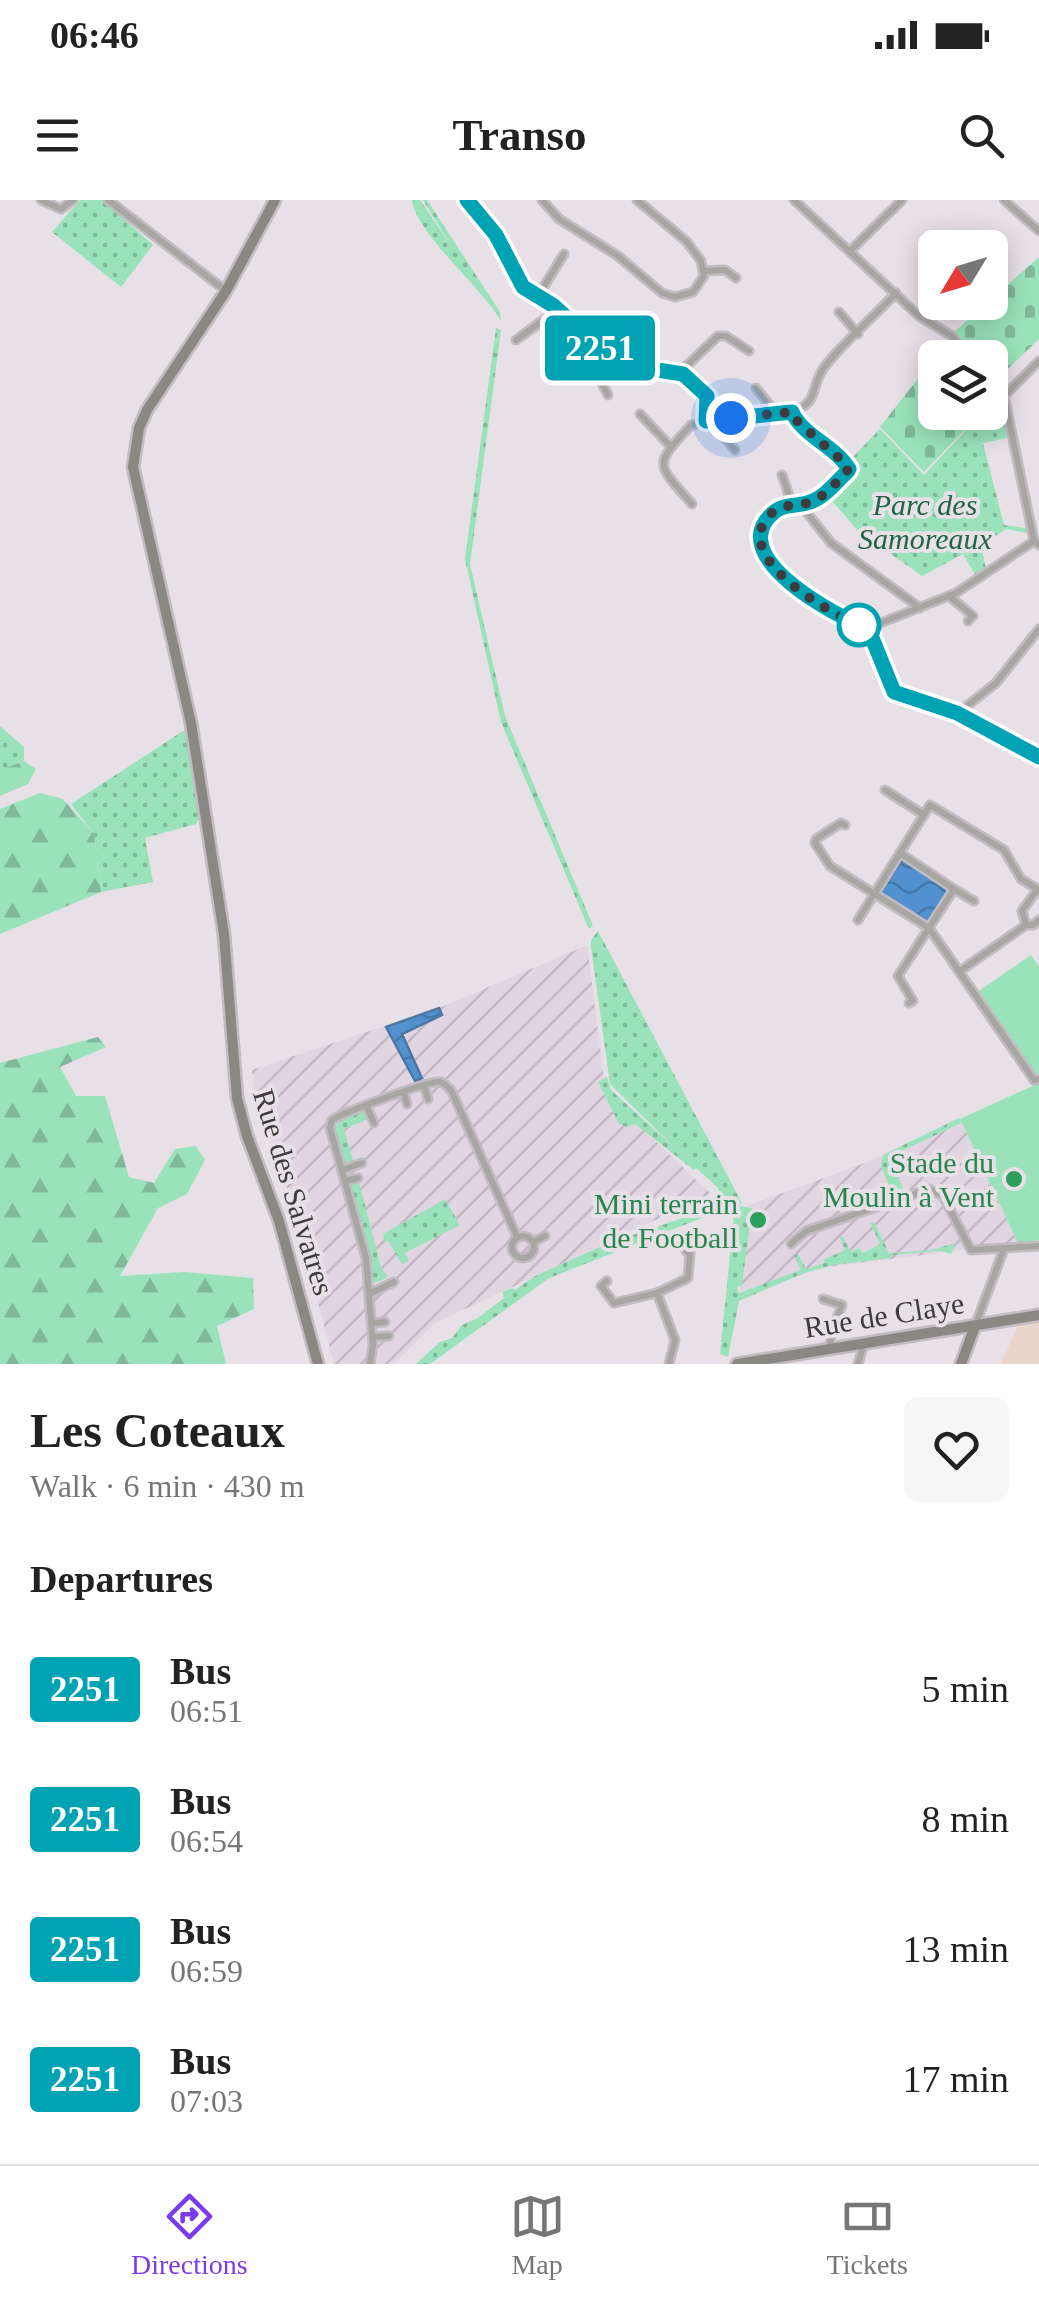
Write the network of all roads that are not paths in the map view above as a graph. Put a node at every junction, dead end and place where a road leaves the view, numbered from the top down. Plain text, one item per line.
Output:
1 (41, 200) edge
2 (73, 200) edge
3 (108, 200) edge
4 (275, 200) edge
5 (466, 200) edge
6 (542, 200) edge
7 (636, 200) edge
8 (794, 200) edge
9 (902, 200) edge
10 (1004, 200) edge
11 (1039, 231) edge
12 (850, 251) junction
13 (564, 254) dead end
14 (704, 271) junction
15 (736, 278) dead end
16 (226, 291) junction
17 (896, 293) junction
18 (538, 296) junction
19 (558, 310) junction
20 (839, 312) dead end
21 (858, 334) junction
22 (516, 340) dead end
23 (955, 340) edge
24 (749, 350) dead end
25 (612, 359) junction
26 (1039, 361) edge
27 (679, 373) junction
28 (756, 388) dead end
29 (1008, 392) edge
30 (608, 396) dead end
31 (707, 396) junction
32 (792, 412) junction
33 (640, 414) dead end
34 (776, 414) junction
35 (1008, 414) edge
36 (731, 418) junction
37 (720, 419) junction
38 (706, 421) junction
39 (671, 447) junction
40 (735, 450) dead end
41 (782, 475) dead end
42 (692, 504) dead end
43 (796, 504) junction
44 (1036, 543) edge
45 (949, 596) junction
46 (921, 608) junction
47 (968, 621) dead end
48 (868, 628) junction
49 (1039, 628) edge
50 (957, 713) junction
51 (1039, 757) edge
52 (885, 790) dead end
53 (924, 815) junction
54 (845, 825) dead end
55 (900, 853) junction
56 (954, 889) junction
57 (1038, 890) edge
58 (874, 894) junction
59 (974, 901) dead end
60 (858, 920) dead end
61 (1039, 920) edge
62 (1026, 925) junction
63 (930, 928) junction
64 (960, 971) junction
65 (909, 1004) dead end
66 (1036, 1080) edge
67 (424, 1086) junction
68 (404, 1093) junction
69 (428, 1099) dead end
70 (408, 1104) dead end
71 (366, 1105) junction
72 (374, 1123) dead end
73 (362, 1163) dead end
74 (342, 1170) junction
75 (358, 1178) dead end
76 (345, 1181) junction
77 (545, 1236) dead end
78 (518, 1237) junction
79 (533, 1242) junction
80 (791, 1244) dead end
81 (1039, 1246) edge
82 (1004, 1249) junction
83 (686, 1251) dead end
84 (607, 1281) dead end
85 (394, 1282) dead end
86 (657, 1293) junction
87 (369, 1294) junction
88 (823, 1299) dead end
89 (1039, 1315) edge
90 (385, 1322) dead end
91 (372, 1323) junction
92 (975, 1326) junction
93 (389, 1336) dead end
94 (373, 1338) junction
95 (864, 1344) junction
96 (830, 1349) junction
97 (318, 1364) edge
98 (370, 1364) edge
99 (668, 1364) edge
100 (737, 1364) edge
101 (858, 1364) edge
102 (961, 1364) edge

1 - 2 street
3 - 16 street
4 - 16 street, Rue des Salvatres
5 - 18 street
6 - 14 street
7 - 14 street
8 - 12 street
9 - 12 street
10 - 11 street
12 - 17 street
13 - 18 street
14 - 15 street
16 - 97 street, Rue des Salvatres
17 - 21 street
17 - 23 street
18 - 19 street
19 - 22 street
19 - 25 street
20 - 21 street
21 - 32 street
24 - 27 street
25 - 27 street
25 - 30 street
26 - 29 street
27 - 31 street
28 - 34 street
31 - 36 street
31 - 38 street
32 - 34 street
32 - 43 street
33 - 39 street
34 - 36 street
35 - 44 street
36 - 37 street
37 - 38 street
37 - 40 street
38 - 39 street
39 - 42 street
41 - 43 street
43 - 46 street
43 - 48 street
44 - 45 street
45 - 46 street
45 - 47 street
46 - 48 street
48 - 50 street
49 - 50 street
50 - 51 street
52 - 53 street
53 - 55 street
53 - 57 street
54 - 58 street
55 - 56 street
55 - 58 street
56 - 59 street
56 - 63 street
57 - 62 street
58 - 60 street
58 - 63 street
61 - 62 street
62 - 64 street
63 - 64 street
63 - 65 street
64 - 66 street
67 - 68 street
67 - 69 street
67 - 78 street
68 - 70 street
68 - 71 street
71 - 72 street
71 - 74 street
73 - 74 street
74 - 76 street
75 - 76 street
76 - 87 street
77 - 79 street
78 - 79 street
78 - 79 street
80 - 82 street
81 - 82 street
82 - 92 street
83 - 86 street
84 - 86 street
85 - 87 street
86 - 99 street
87 - 91 street
88 - 96 street
89 - 92 street, Rue de Claye
90 - 91 street
91 - 94 street
92 - 95 street, Rue de Claye
92 - 102 street
93 - 94 street
94 - 98 street
95 - 96 street, Rue de Claye
95 - 101 street
96 - 100 street, Rue de Claye

